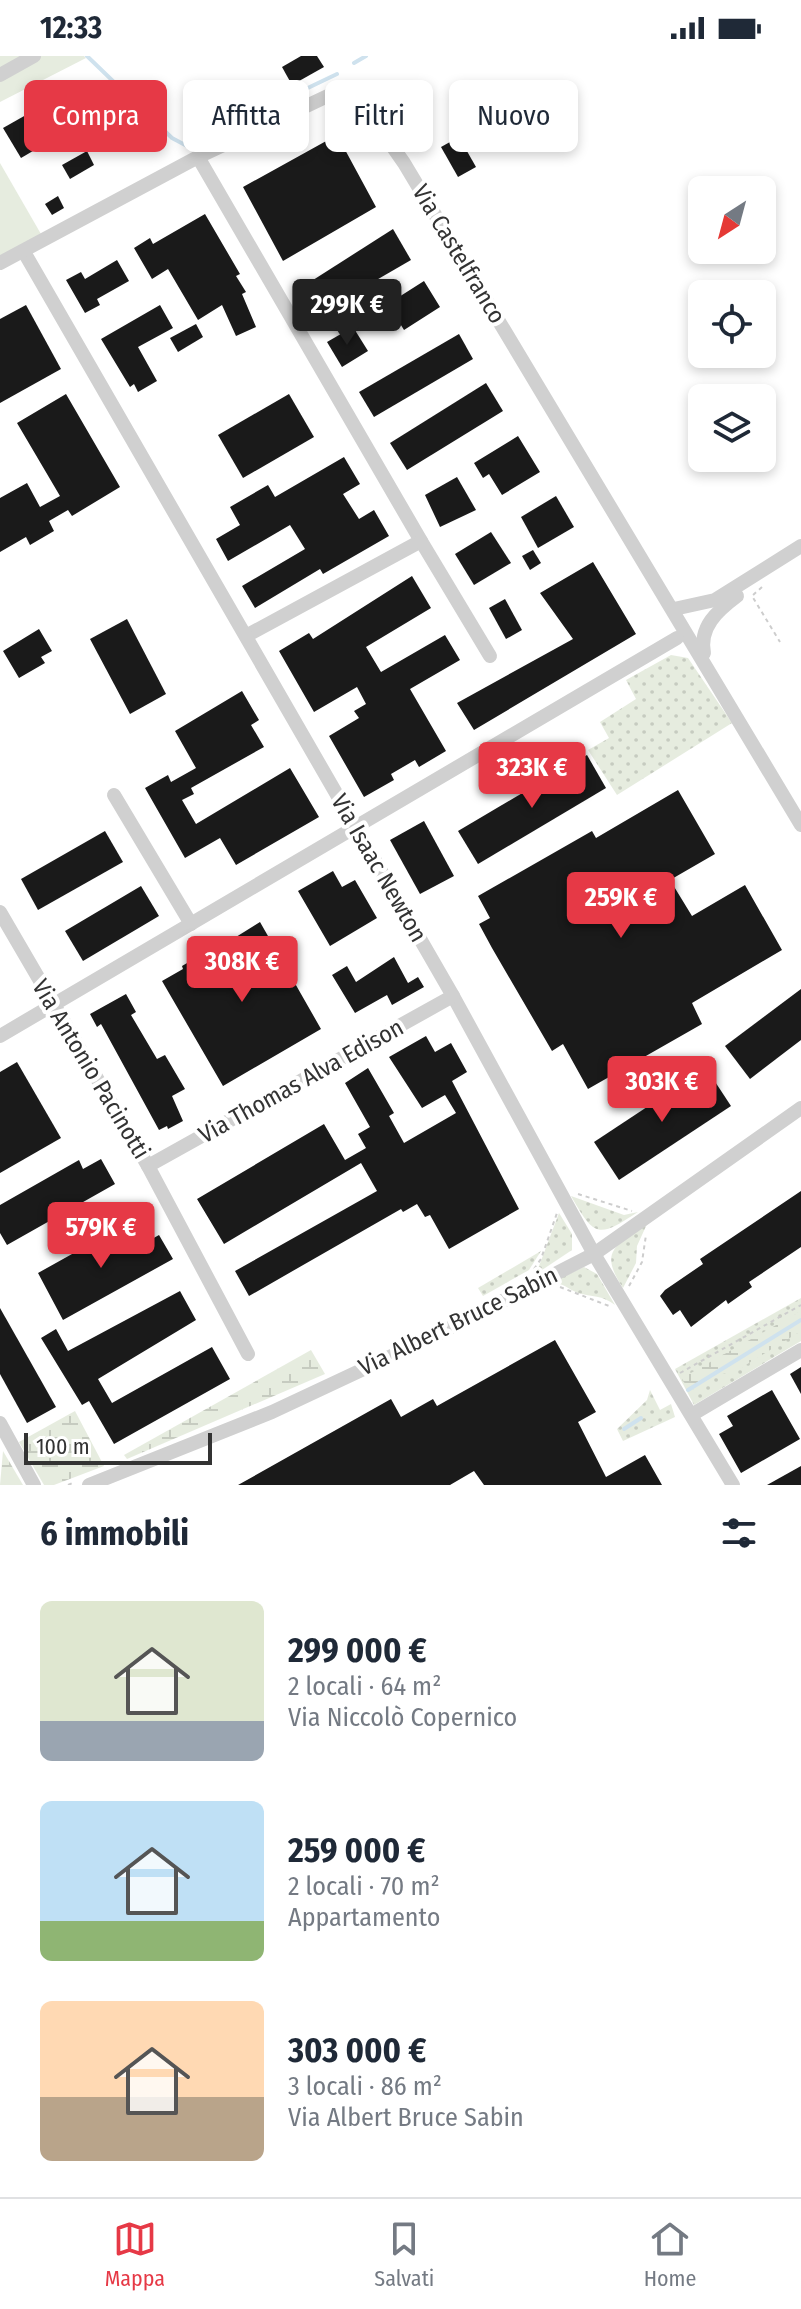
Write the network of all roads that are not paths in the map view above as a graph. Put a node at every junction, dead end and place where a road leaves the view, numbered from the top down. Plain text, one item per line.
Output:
1 (34, 56) edge
2 (0, 75) edge
3 (198, 157) junction
4 (24, 252) junction
5 (0, 254) edge
6 (0, 263) edge
7 (421, 541) junction
8 (801, 546) edge
9 (770, 573) junction
10 (659, 584) junction
11 (715, 600) junction
12 (674, 609) junction
13 (246, 636) junction
14 (677, 638) dead end
15 (490, 656) dead end
16 (709, 669) junction
17 (114, 795) dead end
18 (801, 825) edge
19 (356, 828) junction
20 (0, 912) edge
21 (191, 924) junction
22 (453, 996) junction
23 (52, 1006) junction
24 (0, 1036) edge
25 (801, 1108) edge
26 (148, 1166) junction
27 (594, 1254) junction
28 (801, 1350) edge
29 (248, 1354) dead end
30 (693, 1414) junction
31 (0, 1423) edge
32 (34, 1485) edge
33 (89, 1485) edge
34 (733, 1485) edge

1 - 2 street
3 - 4 street, Via Castelfranco
3 - 7 street
3 - 10 street, Via Castelfranco
4 - 5 street, Via Castelfranco
4 - 6 street, Via Castelfranco
4 - 13 street, Via Isaac Newton
7 - 13 street
7 - 15 street
8 - 9 street
9 - 11 street
9 - 16 street
10 - 11 street
10 - 12 street, Via Castelfranco
11 - 12 street
12 - 16 street, Via Castelfranco
13 - 19 street, Via Isaac Newton
14 - 19 street
16 - 18 street, Via Castelfranco
17 - 21 street
19 - 21 street
19 - 22 street, Via Isaac Newton
20 - 23 street, Via Antonio Pacinotti
21 - 23 street
22 - 26 street, Via Thomas Alva Edison
22 - 27 street, Via Isaac Newton
23 - 24 street
23 - 26 street, Via Antonio Pacinotti
25 - 27 street, Via Albert Bruce Sabin
26 - 29 street, Via Antonio Pacinotti
27 - 30 street, Via Isaac Newton
27 - 33 street, Via Albert Bruce Sabin
28 - 30 street
30 - 34 street, Via Isaac Newton
31 - 32 street

